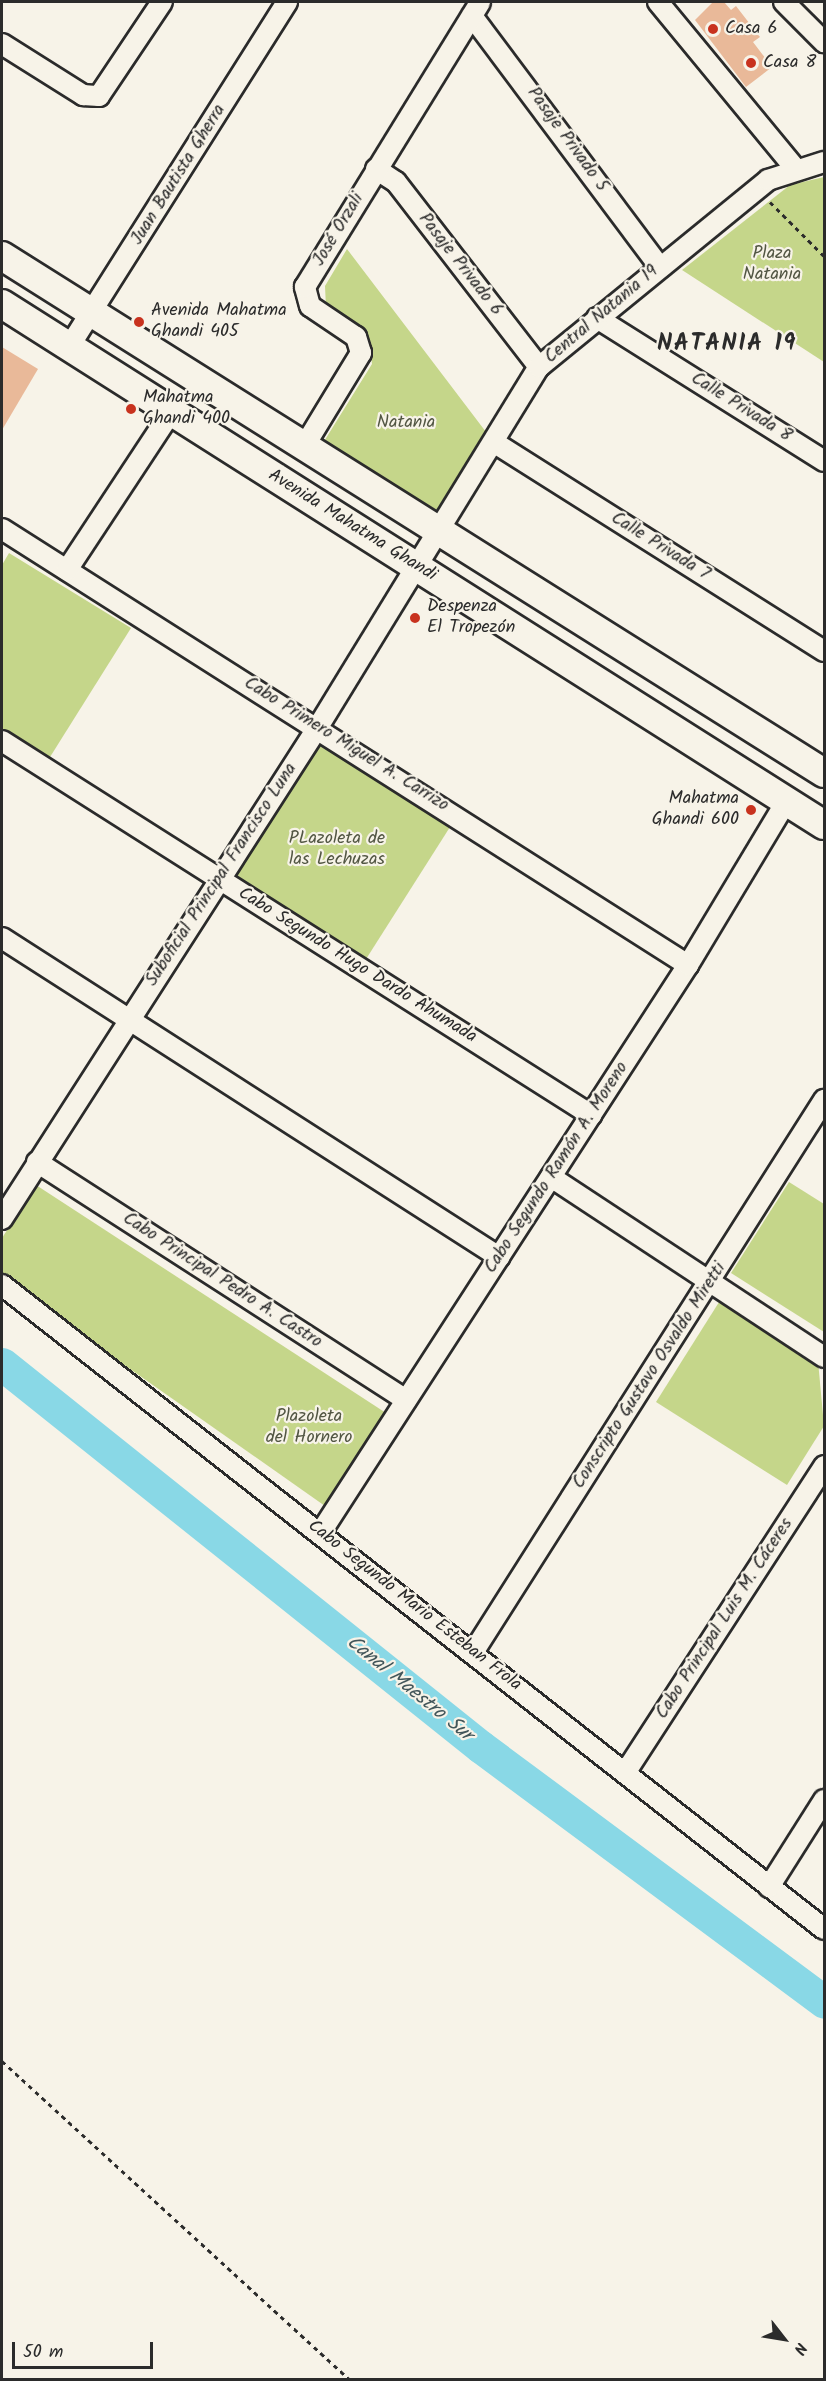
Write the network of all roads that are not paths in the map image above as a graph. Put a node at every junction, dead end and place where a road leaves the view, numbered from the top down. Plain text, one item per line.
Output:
1 (162, 2) edge
2 (287, 2) edge
3 (658, 2) edge
4 (784, 2) edge
5 (480, 15) edge
6 (825, 42) edge
7 (2, 44) edge
8 (825, 162) edge
9 (795, 168) junction
10 (376, 169) junction
11 (2, 256) edge
12 (660, 267) junction
13 (2, 304) edge
14 (92, 313) junction
15 (597, 318) junction
16 (69, 347) junction
17 (539, 367) junction
18 (171, 412) junction
19 (495, 443) junction
20 (304, 445) junction
21 (825, 461) edge
22 (2, 529) edge
23 (439, 530) junction
24 (416, 566) junction
25 (67, 570) junction
26 (825, 651) edge
27 (318, 727) junction
28 (2, 741) edge
29 (825, 773) edge
30 (787, 800) junction
31 (825, 825) edge
32 (219, 879) junction
33 (2, 938) edge
34 (688, 965) junction
35 (129, 1020) junction
36 (825, 1100) edge
37 (591, 1114) junction
38 (37, 1162) junction
39 (551, 1177) junction
40 (2, 1219) edge
41 (500, 1257) junction
42 (712, 1280) junction
43 (2, 1286) edge
44 (816, 1344) edge
45 (825, 1357) edge
46 (406, 1400) junction
47 (825, 1466) edge
48 (321, 1532) junction
49 (474, 1651) junction
50 (625, 1773) junction
51 (825, 1800) edge
52 (769, 1887) junction
53 (825, 1929) edge

1 - 7 street
2 - 14 street, Juan Bautista Gherra
3 - 9 street
4 - 6 street
5 - 10 street, José Orzali
5 - 12 street, Pasaje Privado 5
8 - 9 street, Central Natania 19
9 - 12 street, Central Natania 19
10 - 17 street, Pasaje Privado 6
10 - 20 street, José Orzali
11 - 14 main road
12 - 15 street, Central Natania 19
13 - 16 main road, Avenida Mahatma Ghandi
14 - 16 street, Juan Bautista Gherra
14 - 20 main road
15 - 17 street, Central Natania 19
15 - 21 street, Calle Privada 8
16 - 18 main road, Avenida Mahatma Ghandi
17 - 19 street, Central Natania 19
18 - 24 main road, Avenida Mahatma Ghandi
18 - 25 street
19 - 23 street, Central Natania 19
19 - 26 street, Calle Privada 7
20 - 23 main road
22 - 25 street, Cabo Primero Miguel A. Carrizo
23 - 24 street, Suboficial Principal Francisco Luna
23 - 29 main road
24 - 27 street, Suboficial Principal Francisco Luna
24 - 30 main road, Avenida Mahatma Ghandi
25 - 27 street, Cabo Primero Miguel A. Carrizo
27 - 32 street, Suboficial Principal Francisco Luna
27 - 34 street, Cabo Primero Miguel A. Carrizo
28 - 32 street, Cabo Segundo Hugo Dardo Ahumada
30 - 31 main road, Avenida Mahatma Ghandi
30 - 34 street, Cabo Segundo Ramón A. Moreno
32 - 35 street, Suboficial Principal Francisco Luna
32 - 37 street, Cabo Segundo Hugo Dardo Ahumada
33 - 35 street
34 - 37 street, Cabo Segundo Ramón A. Moreno
35 - 38 street, Suboficial Principal Francisco Luna
35 - 41 street
36 - 42 street, Conscripto Gustavo Osvaldo Miretti
37 - 39 street, Cabo Segundo Ramón A. Moreno
38 - 40 street, Suboficial Principal Francisco Luna
38 - 46 street, Cabo Principal Pedro A. Castro
39 - 41 street, Cabo Segundo Ramón A. Moreno
39 - 42 street
41 - 46 street, Cabo Segundo Ramón A. Moreno
42 - 44 street
42 - 49 street, Conscripto Gustavo Osvaldo Miretti
43 - 48 street, Cabo Segundo Mario Esteban Frola
44 - 45 street
46 - 48 street, Cabo Segundo Ramón A. Moreno
47 - 50 street, Cabo Principal Luis M. Cáceres
48 - 49 street, Cabo Segundo Mario Esteban Frola
49 - 50 street, Cabo Segundo Mario Esteban Frola
50 - 52 street, Cabo Segundo Mario Esteban Frola
51 - 52 street
52 - 53 street, Cabo Segundo Mario Esteban Frola

